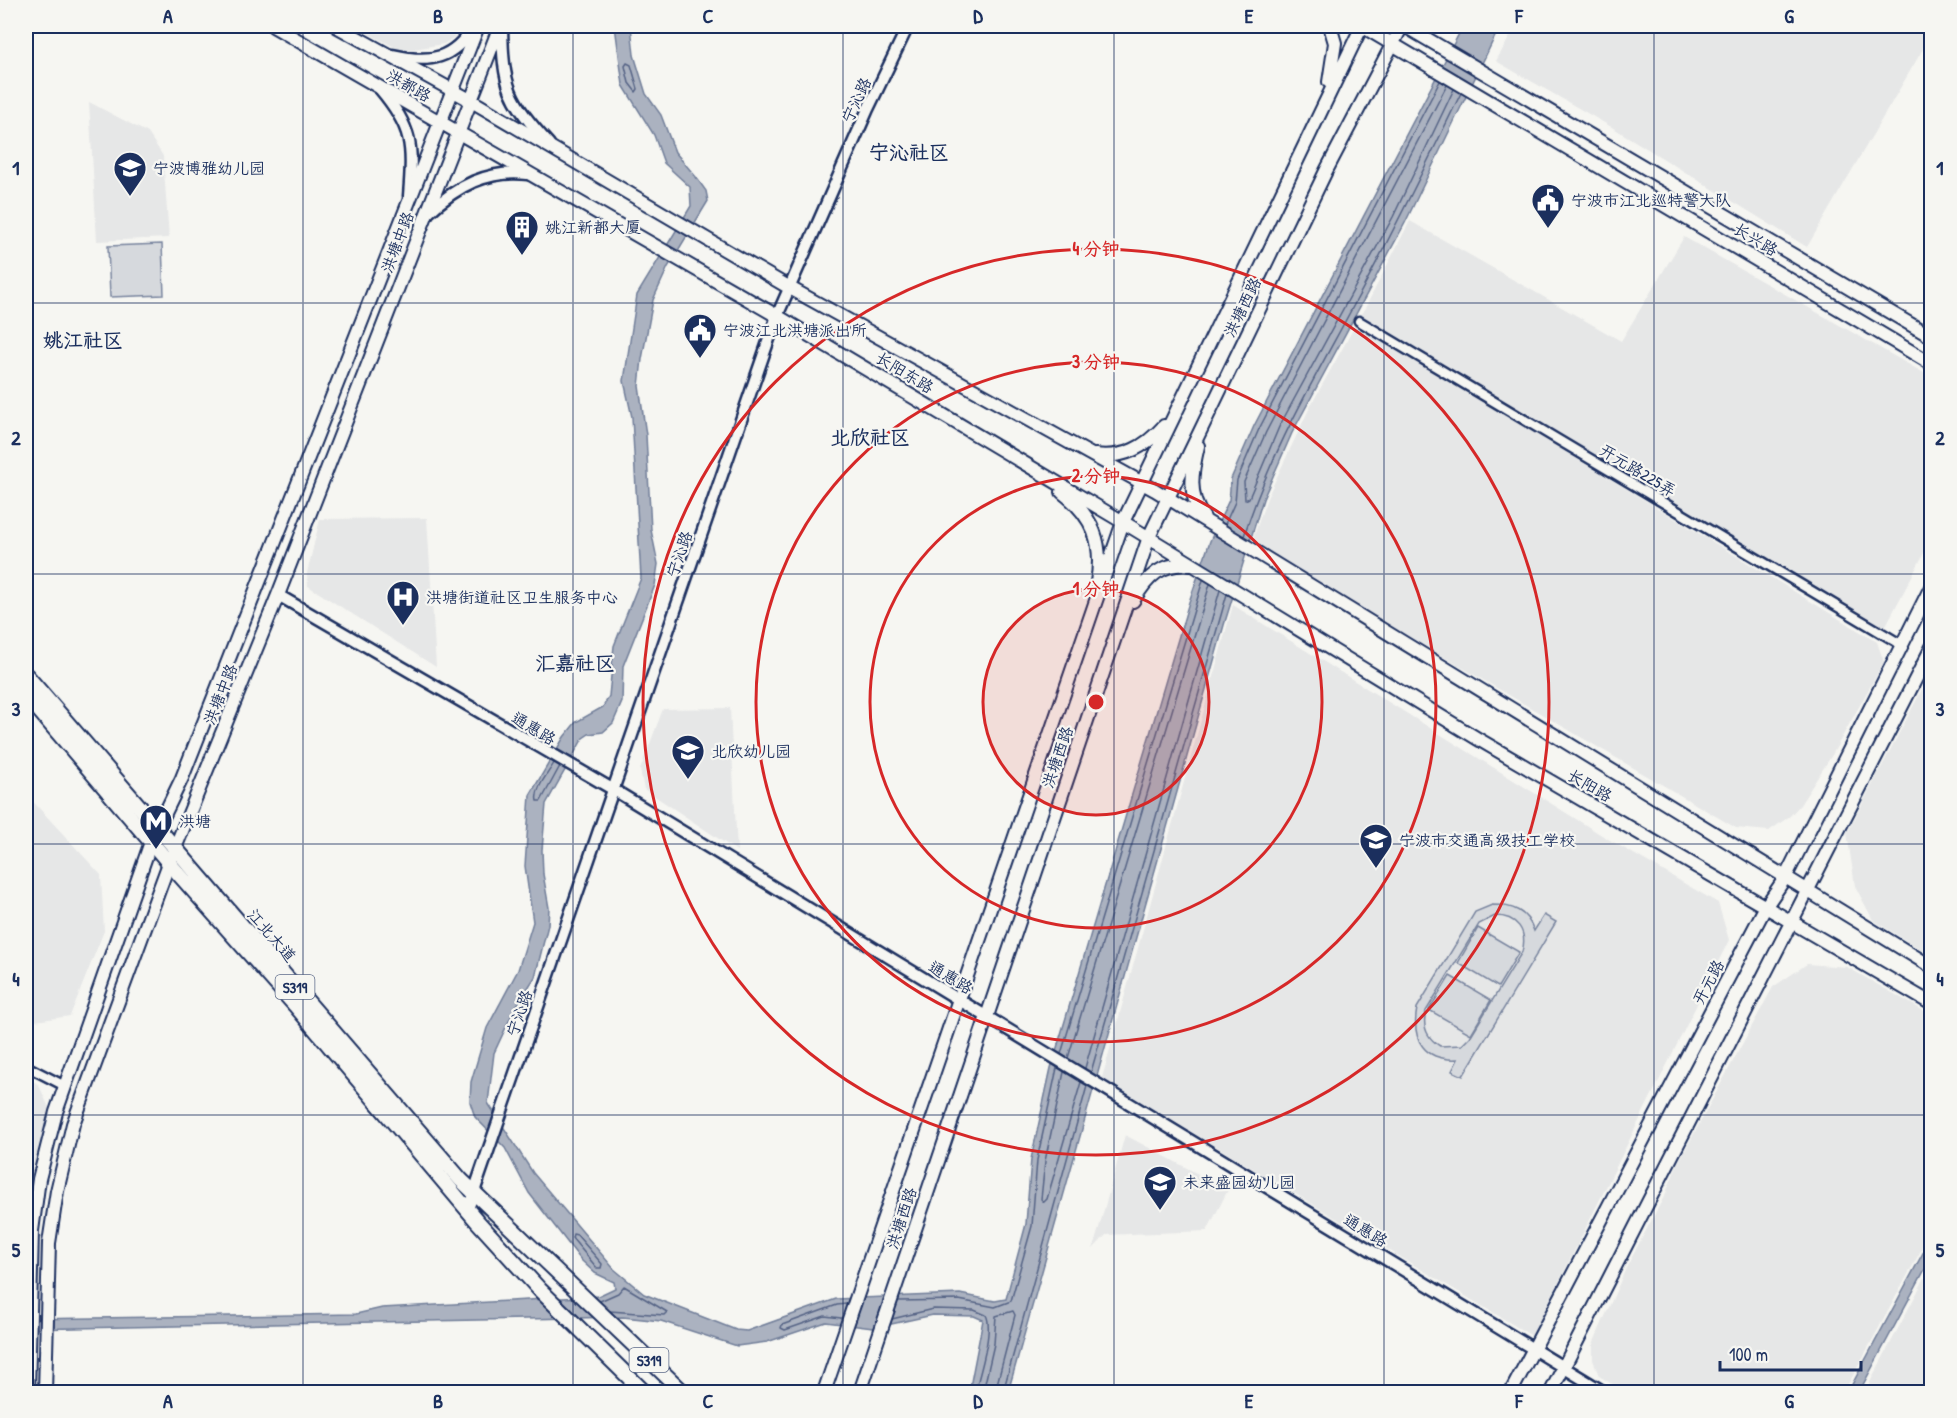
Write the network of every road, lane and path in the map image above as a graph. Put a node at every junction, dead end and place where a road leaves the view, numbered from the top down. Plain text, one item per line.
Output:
1 (273, 26) edge
2 (336, 26) edge
3 (476, 26) edge
4 (501, 26) edge
5 (908, 26) edge
6 (1330, 26) edge
7 (1362, 26) edge
8 (1403, 26) edge
9 (1392, 43) junction
10 (385, 53) junction
11 (378, 86) junction
12 (452, 90) junction
13 (470, 100) junction
14 (1322, 109) junction
15 (439, 122) junction
16 (457, 132) junction
17 (556, 151) junction
18 (528, 174) junction
19 (408, 205) junction
20 (425, 215) junction
21 (790, 288) junction
22 (777, 316) junction
23 (1359, 321) dead end
24 (1932, 337) edge
25 (1932, 364) edge
26 (1176, 411) junction
27 (1203, 424) junction
28 (1089, 454) junction
29 (1026, 464) junction
30 (1141, 482) junction
31 (1167, 498) junction
32 (1123, 522) junction
33 (1211, 525) junction
34 (1149, 537) junction
35 (1196, 566) junction
36 (1932, 585) edge
37 (278, 595) junction
38 (1091, 614) junction
39 (1120, 626) junction
40 (1902, 645) junction
41 (1932, 647) edge
42 (26, 675) edge
43 (26, 695) edge
44 (614, 790) junction
45 (157, 827) junction
46 (150, 842) junction
47 (175, 848) junction
48 (169, 864) junction
49 (1785, 878) junction
50 (1806, 890) junction
51 (1766, 906) junction
52 (1791, 920) junction
53 (1932, 968) edge
54 (959, 999) junction
55 (1932, 1004) edge
56 (986, 1015) junction
57 (26, 1066) edge
58 (65, 1086) junction
59 (473, 1191) junction
60 (468, 1209) junction
61 (28, 1290) edge
62 (1533, 1349) junction
63 (1564, 1368) junction
64 (28, 1392) edge
65 (45, 1392) edge
66 (644, 1392) edge
67 (683, 1392) edge
68 (824, 1392) edge
69 (860, 1392) edge
70 (1511, 1392) edge
71 (1551, 1392) edge
72 (1604, 1392) edge

1 - 11 main road, 洪都路
2 - 10 main road, 洪都路
3 - 10 street
3 - 12 main road, 洪塘中路
4 - 13 main road, 洪塘中路
4 - 17 street
5 - 21 street, 宁沁路
6 - 14 main road
7 - 9 main road, 长兴路
7 - 14 main road, 洪塘西路
8 - 9 main road, 洪塘西路
8 - 24 main road, 长兴路
9 - 25 main road, 长兴路
9 - 27 main road, 洪塘西路
10 - 12 main road, 洪都路
11 - 15 main road, 洪都路
11 - 19 street
12 - 13 main road, 洪都路
12 - 15 main road, 洪塘中路
13 - 16 main road, 洪塘中路
13 - 17 main road, 洪都路
14 - 26 main road, 洪塘西路
15 - 16 main road, 洪都路
15 - 19 main road, 洪塘中路
16 - 18 main road, 洪都路
16 - 20 main road, 洪塘中路
17 - 21 main road, 长阳东路
18 - 20 street
18 - 22 main road, 长阳东路
19 - 45 main road, 洪塘中路
20 - 37 main road, 洪塘中路
21 - 22 street, 宁沁路
21 - 28 main road, 长阳东路
22 - 29 main road, 长阳东路
22 - 44 street, 宁沁路
23 - 40 street, 开元路225弄
26 - 28 main road
26 - 30 main road, 洪塘西路
27 - 31 main road, 洪塘西路
27 - 33 main road
28 - 30 main road, 长阳东路
29 - 32 main road, 长阳东路
29 - 38 main road
30 - 31 main road, 长阳东路
30 - 32 main road, 洪塘西路
31 - 33 main road, 长阳东路
31 - 34 main road, 洪塘西路
32 - 34 main road, 长阳东路
32 - 38 main road, 洪塘西路
33 - 49 main road, 长阳路
34 - 35 main road, 长阳东路
34 - 39 main road, 洪塘西路
35 - 39 main road
35 - 51 main road, 长阳路
36 - 40 main road, 开元路
37 - 44 street, 通惠路
37 - 47 main road, 洪塘中路
38 - 54 main road, 洪塘西路
39 - 56 main road, 洪塘西路
40 - 49 main road, 开元路
41 - 50 main road
42 - 45 main road, 江北大道 / S319
43 - 46 main road, 江北大道 / S319
44 - 54 street, 通惠路
44 - 59 street, 宁沁路
45 - 46 main road, 洪塘中路
45 - 47 main road, 江北大道 / S319
46 - 48 main road, 江北大道 / S319
46 - 58 main road, 洪塘中路
47 - 48 main road, 洪塘中路
47 - 59 main road, 江北大道 / S319
48 - 60 main road, 江北大道 / S319
48 - 65 main road, 洪塘中路
49 - 50 main road, 长阳路
49 - 51 main road, 开元路
50 - 52 main road
50 - 53 main road, 长阳路
51 - 52 main road, 长阳路
51 - 62 main road, 开元路
52 - 55 main road, 长阳路
52 - 63 main road
54 - 56 street, 通惠路
54 - 68 main road, 洪塘西路
56 - 62 street, 通惠路
56 - 69 main road, 洪塘西路
57 - 58 street
58 - 61 main road, 洪塘中路
59 - 60 street, 宁沁路
59 - 67 main road, 江北大道 / S319
60 - 66 main road, 江北大道 / S319
61 - 64 main road, 洪塘中路
62 - 63 street, 通惠路
62 - 70 main road, 开元路
63 - 71 main road
63 - 72 street, 通惠路

